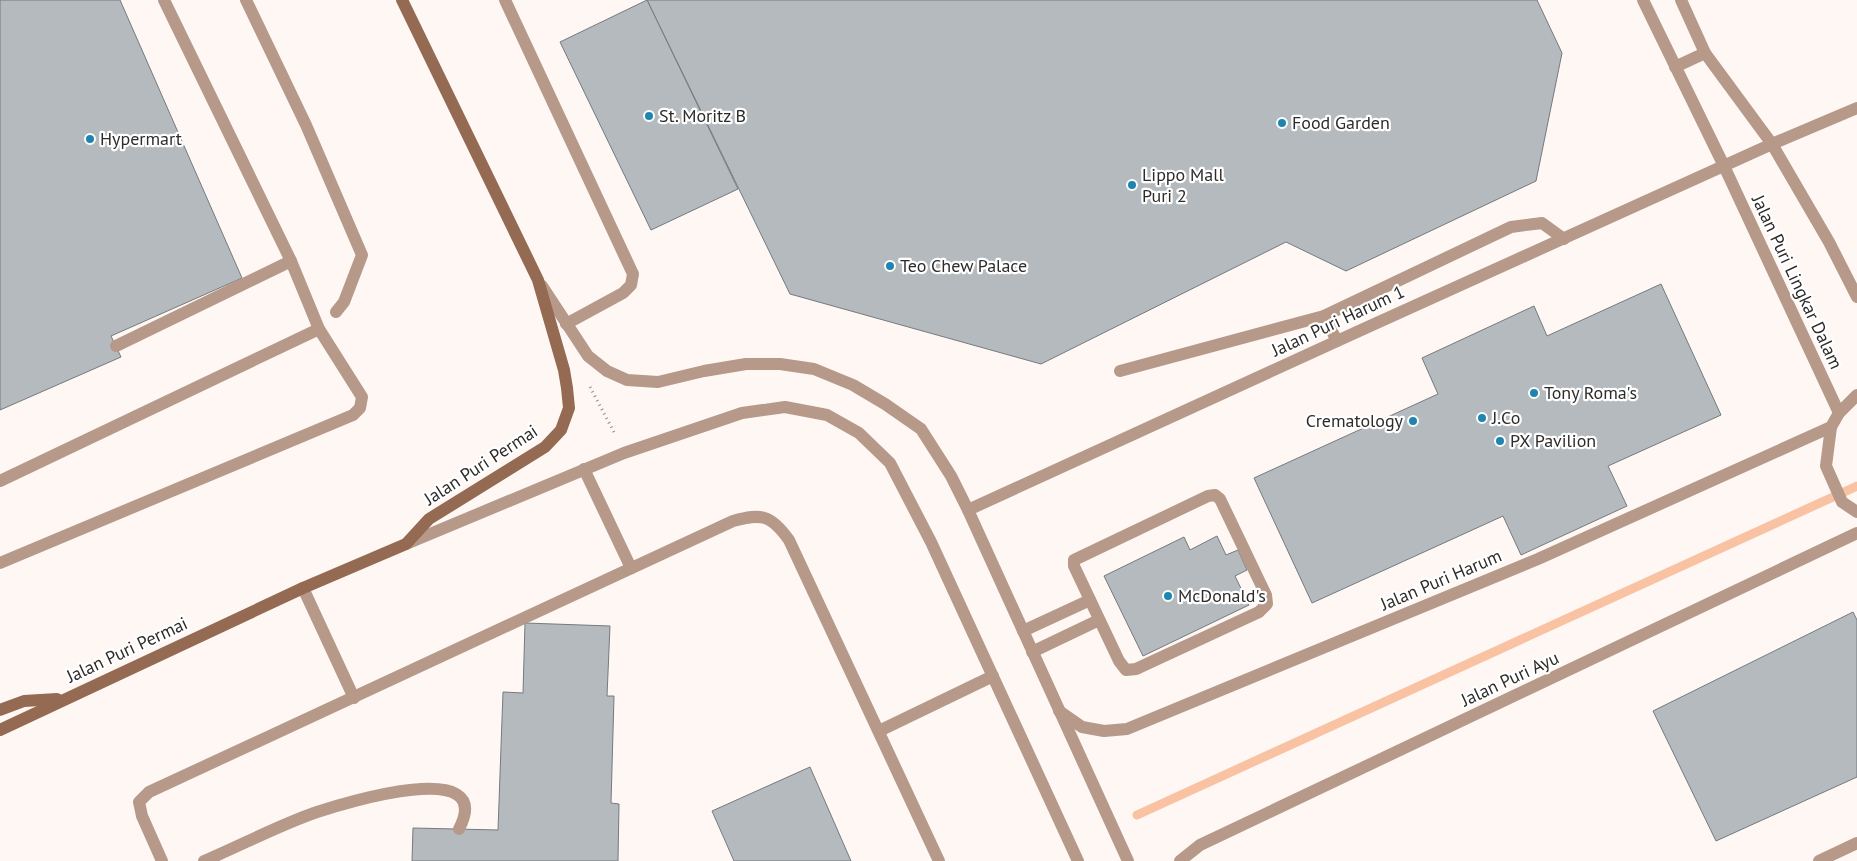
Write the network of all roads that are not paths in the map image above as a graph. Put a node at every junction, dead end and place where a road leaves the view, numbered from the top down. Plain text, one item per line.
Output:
1 (164, 0) edge
2 (246, 0) edge
3 (402, 0) edge
4 (505, 0) edge
5 (1643, 0) edge
6 (1681, 0) edge
7 (1706, 54) junction
8 (1675, 67) junction
9 (1857, 108) edge
10 (1772, 144) junction
11 (1724, 166) junction
12 (1564, 239) junction
13 (290, 261) junction
14 (538, 280) junction
15 (1857, 296) edge
16 (336, 312) dead end
17 (1324, 316) junction
18 (566, 324) junction
19 (319, 328) junction
20 (1337, 341) junction
21 (116, 346) dead end
22 (1120, 371) dead end
23 (1857, 395) edge
24 (1839, 413) junction
25 (1831, 427) junction
26 (584, 469) junction
27 (0, 481) edge
28 (968, 510) junction
29 (1857, 512) edge
30 (1857, 533) edge
31 (406, 544) junction
32 (0, 563) edge
33 (631, 568) junction
34 (303, 588) junction
35 (1090, 600) junction
36 (1099, 620) junction
37 (1023, 631) junction
38 (1032, 652) junction
39 (993, 676) junction
40 (64, 698) junction
41 (354, 698) junction
42 (0, 710) edge
43 (1060, 711) junction
44 (0, 730) edge
45 (879, 731) junction
46 (459, 829) dead end
47 (1857, 843) edge
48 (162, 861) edge
49 (204, 861) edge
50 (939, 861) edge
51 (1078, 861) edge
52 (1128, 861) edge
53 (1180, 861) edge
54 (1819, 861) edge

1 - 13 street
2 - 16 street
3 - 14 main road, Jalan Puri Permai
4 - 18 street
5 - 8 street, Jalan Puri Lingkar Dalam
6 - 7 street
7 - 8 street
7 - 10 street
8 - 11 street, Jalan Puri Lingkar Dalam
9 - 10 street, Jalan Puri Harum 1
10 - 11 street, Jalan Puri Harum 1
10 - 15 street
11 - 12 street, Jalan Puri Harum 1
11 - 24 street, Jalan Puri Lingkar Dalam
12 - 17 street
12 - 20 street, Jalan Puri Harum 1
13 - 19 street
13 - 21 street
14 - 18 street
14 - 31 main road, Jalan Puri Permai
17 - 20 street
17 - 22 street
18 - 28 street
19 - 27 street
19 - 32 street
20 - 28 street, Jalan Puri Harum 1
23 - 24 street
24 - 25 street
25 - 29 street
25 - 43 street, Jalan Puri Harum
26 - 31 street
26 - 33 street
26 - 39 street
28 - 37 street
30 - 53 street, Jalan Puri Ayu
31 - 34 main road, Jalan Puri Permai
33 - 41 street
33 - 45 street
34 - 40 main road, Jalan Puri Permai
34 - 41 street
35 - 36 street
35 - 36 street
35 - 37 street
36 - 38 street
37 - 38 street
38 - 43 street
39 - 45 street
39 - 51 street
40 - 42 main road
40 - 44 main road, Jalan Puri Permai
41 - 48 street
43 - 52 street
45 - 50 street
46 - 49 street
47 - 54 street

